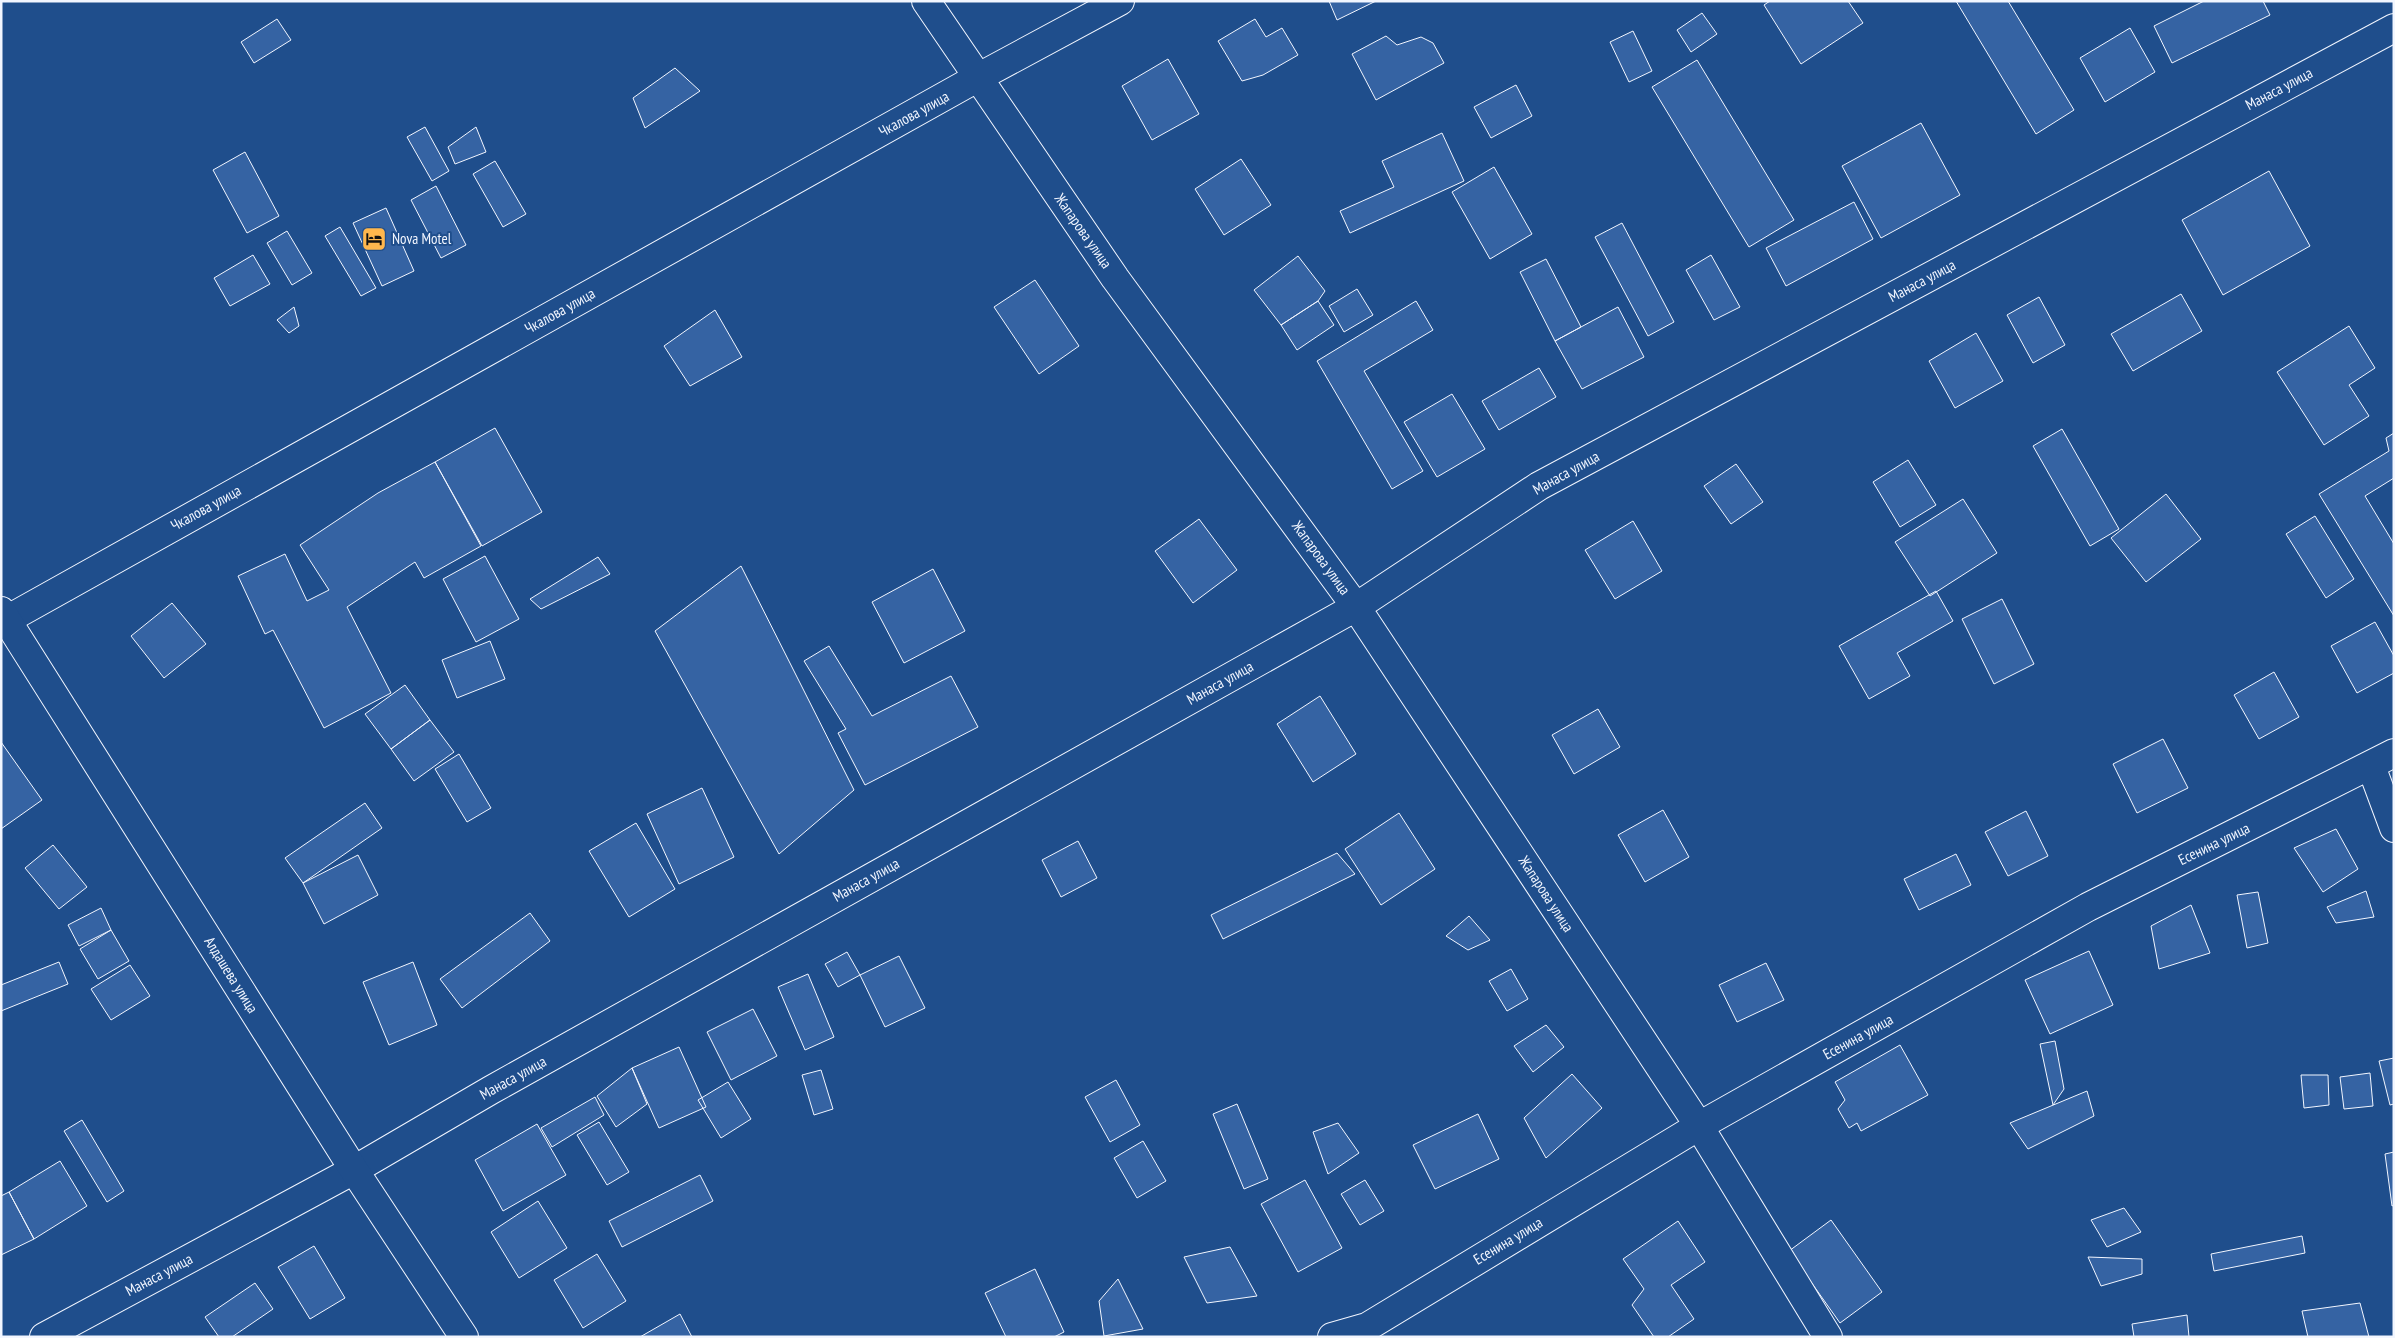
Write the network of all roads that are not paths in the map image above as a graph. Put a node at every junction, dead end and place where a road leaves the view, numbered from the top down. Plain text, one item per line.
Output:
1 (926, 1) edge
2 (1120, 1) edge
3 (2394, 28) edge
4 (977, 78) junction
5 (1356, 607) junction
6 (3, 618) edge
7 (2382, 760) edge
8 (2394, 828) edge
9 (1699, 1126) junction
10 (354, 1170) junction
11 (44, 1337) edge
12 (464, 1337) edge
13 (1332, 1337) edge
14 (1828, 1337) edge

1 - 4 street, Жапарова улица
2 - 4 street, Чкалова улица
3 - 5 street, Манаса улица
4 - 5 street, Жапарова улица
4 - 6 street, Чкалова улица
5 - 9 street, Жапарова улица
5 - 10 street, Манаса улица
6 - 10 street, Алдашева улица
7 - 8 street
7 - 9 street, Есенина улица
9 - 13 street, Есенина улица
9 - 14 street, Жапарова улица
10 - 11 street, Манаса улица
10 - 12 street, Алдашева улица

